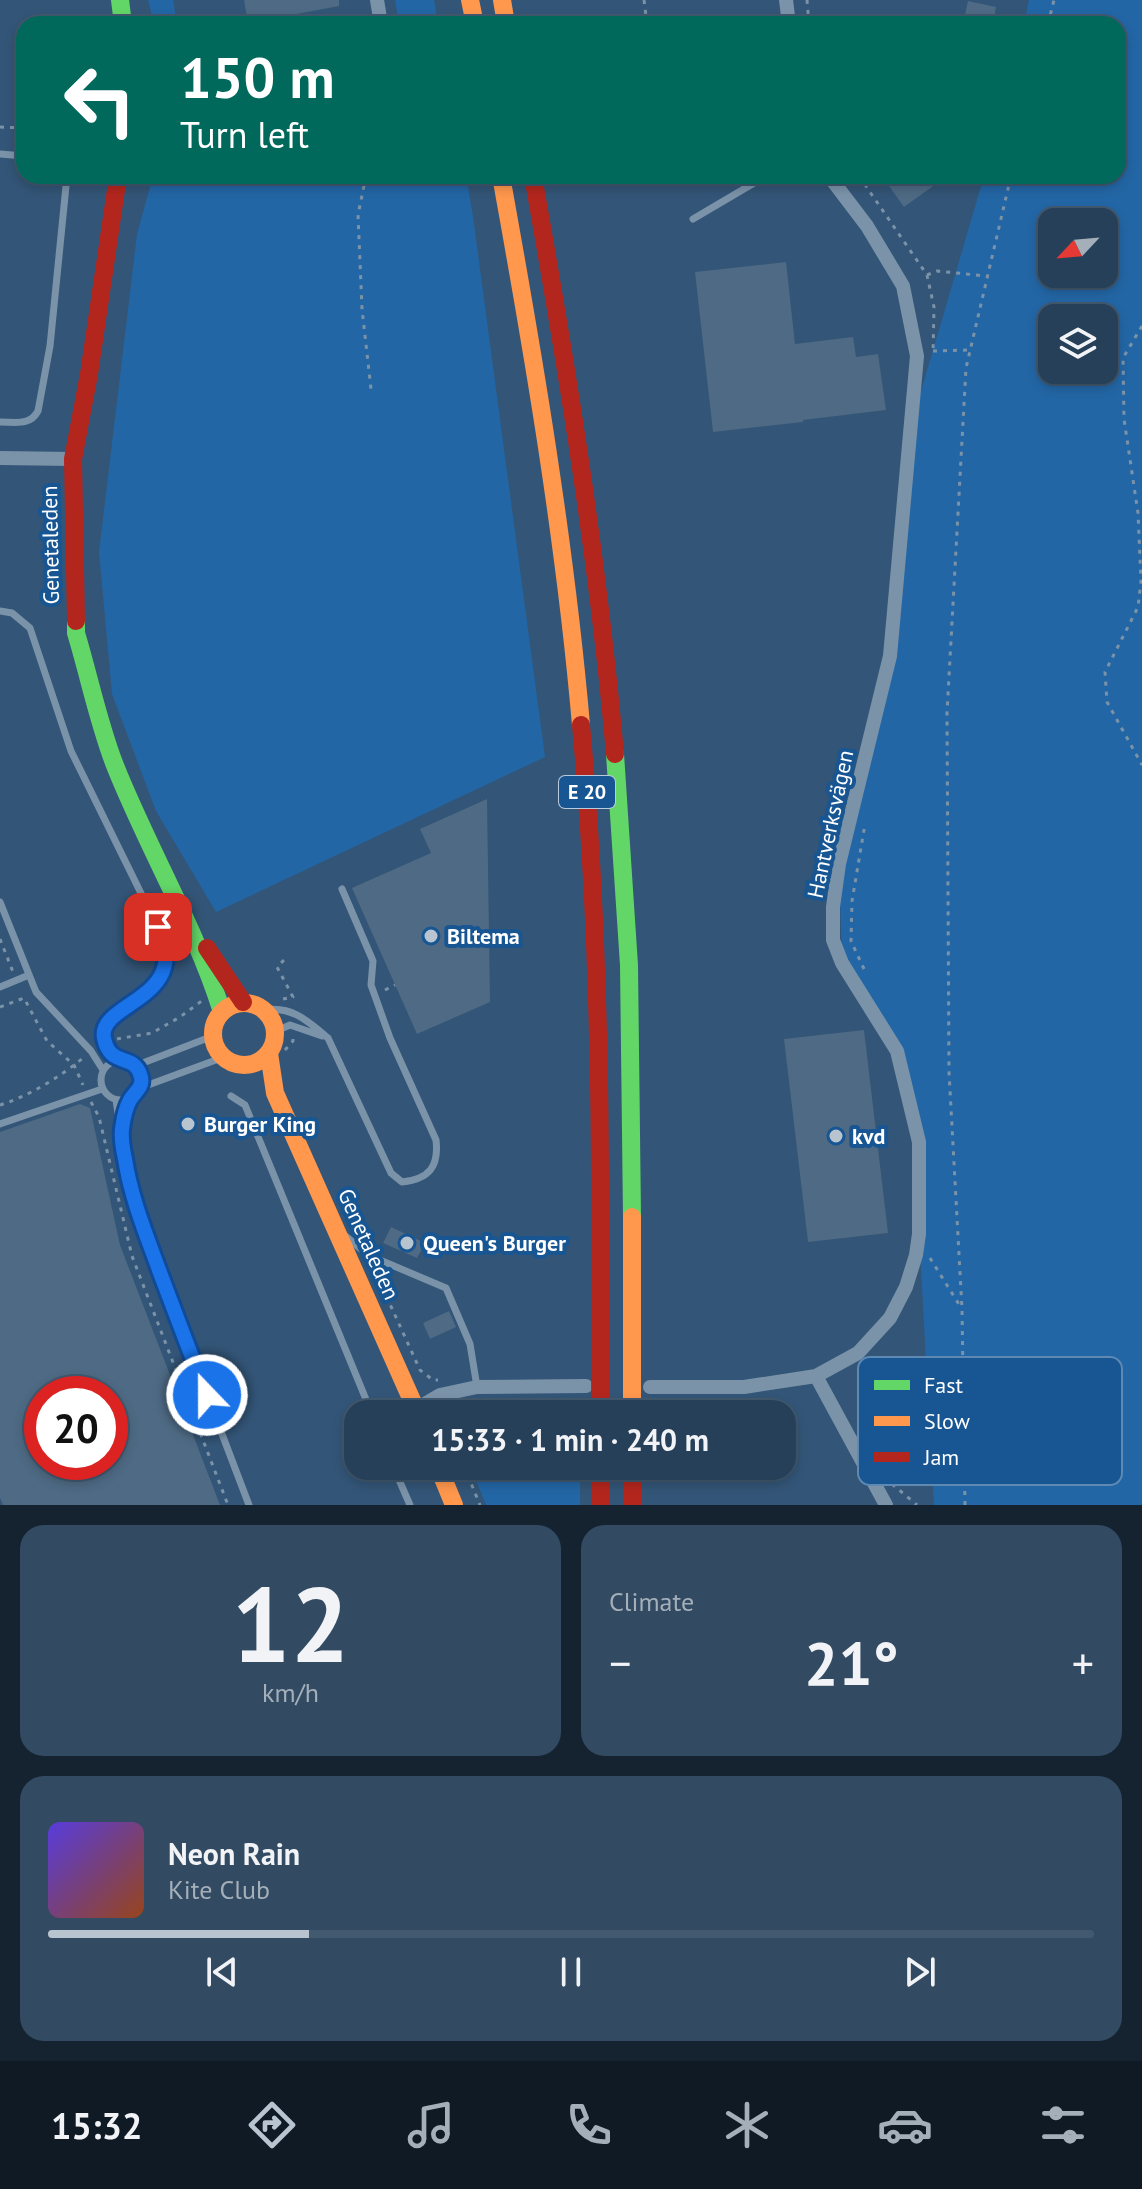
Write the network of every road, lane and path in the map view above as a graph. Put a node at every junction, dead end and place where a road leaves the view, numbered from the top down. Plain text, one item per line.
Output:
1 (66, 184) edge
2 (117, 184) edge
3 (364, 184) edge
4 (502, 184) edge
5 (534, 184) edge
6 (752, 184) edge
7 (835, 184) edge
8 (864, 184) edge
9 (1009, 184) edge
10 (693, 219) dead end
11 (927, 275) junction
12 (988, 276) junction
13 (1142, 326) edge
14 (970, 350) junction
15 (933, 351) junction
16 (931, 367) dead end
17 (371, 389) dead end
18 (0, 422) edge
19 (0, 458) edge
20 (73, 459) junction
21 (0, 611) edge
22 (1142, 765) edge
23 (867, 815) dead end
24 (342, 889) dead end
25 (175, 898) junction
26 (0, 902) edge
27 (0, 940) edge
28 (286, 958) dead end
29 (29, 975) junction
30 (868, 978) dead end
31 (17, 980) junction
32 (0, 987) edge
33 (24, 998) junction
34 (283, 999) dead end
35 (243, 1002) junction
36 (0, 1007) edge
37 (265, 1010) junction
38 (222, 1012) junction
39 (276, 1031) junction
40 (213, 1036) junction
41 (328, 1038) junction
42 (269, 1053) junction
43 (224, 1057) junction
44 (118, 1060) junction
45 (74, 1065) junction
46 (246, 1065) junction
47 (135, 1066) junction
48 (103, 1070) junction
49 (140, 1088) junction
50 (102, 1089) junction
51 (275, 1093) junction
52 (87, 1094) junction
53 (231, 1096) dead end
54 (130, 1098) junction
55 (116, 1100) junction
56 (0, 1105) edge
57 (0, 1124) edge
58 (122, 1130) junction
59 (335, 1228) junction
60 (922, 1267) dead end
61 (962, 1309) junction
62 (160, 1329) junction
63 (153, 1331) dead end
64 (963, 1357) edge
65 (816, 1376) junction
66 (586, 1386) dead end
67 (477, 1387) junction
68 (650, 1387) dead end
69 (366, 1400) edge
70 (412, 1400) edge
71 (433, 1400) edge
72 (600, 1400) edge
73 (632, 1400) edge
74 (858, 1453) edge
75 (399, 1480) edge
76 (444, 1480) edge
77 (470, 1480) edge
78 (600, 1480) edge
79 (632, 1480) edge
80 (875, 1485) edge
81 (965, 1485) edge
82 (228, 1505) edge
83 (249, 1505) edge
84 (410, 1505) edge
85 (454, 1505) edge
86 (480, 1505) edge
87 (600, 1505) edge
88 (632, 1505) edge
89 (886, 1505) edge
90 (965, 1505) edge

1 - 18 lane
2 - 20 main road, Genetaleden
3 - 17 path
4 - 72 main road, E 20
5 - 73 main road, E 20
6 - 10 lane
7 - 65 street, Hantverksvägen
8 - 11 path
9 - 12 path
11 - 12 path
11 - 15 path
12 - 14 path
13 - 22 path
14 - 15 path
14 - 61 path
15 - 16 path
19 - 20 street
20 - 25 main road, Genetaleden
21 - 44 lane
23 - 30 path
24 - 41 lane
25 - 35 main road, Genetaleden
25 - 38 main road, Genetaleden
26 - 29 lane
27 - 31 path
28 - 34 path
29 - 31 lane
29 - 48 lane
31 - 32 lane
31 - 33 path
33 - 36 path
33 - 45 path
35 - 37 main road
35 - 38 main road
37 - 39 main road
37 - 41 lane
38 - 40 main road
39 - 41 lane
39 - 42 main road, Genetaleden
40 - 43 main road
40 - 47 lane
42 - 46 main road
42 - 51 main road, Genetaleden
43 - 46 main road, Genetaleden
43 - 49 lane
44 - 47 lane
44 - 48 lane
45 - 52 path
45 - 56 path
46 - 51 main road, Genetaleden
47 - 49 lane
48 - 50 lane
49 - 54 lane
50 - 52 lane
50 - 55 lane
51 - 59 main road, Genetaleden
52 - 57 lane
52 - 62 path
53 - 69 lane
54 - 55 lane
54 - 58 lane
55 - 58 lane
58 - 83 lane
59 - 67 lane
59 - 70 main road, Genetaleden
60 - 61 path
61 - 64 path
62 - 63 path
62 - 82 path
65 - 68 street, Hantverksvägen
65 - 74 street
66 - 67 street
67 - 71 street
75 - 84 lane
76 - 85 main road
77 - 86 path
78 - 87 main road
79 - 88 main road
80 - 89 street
81 - 90 path

